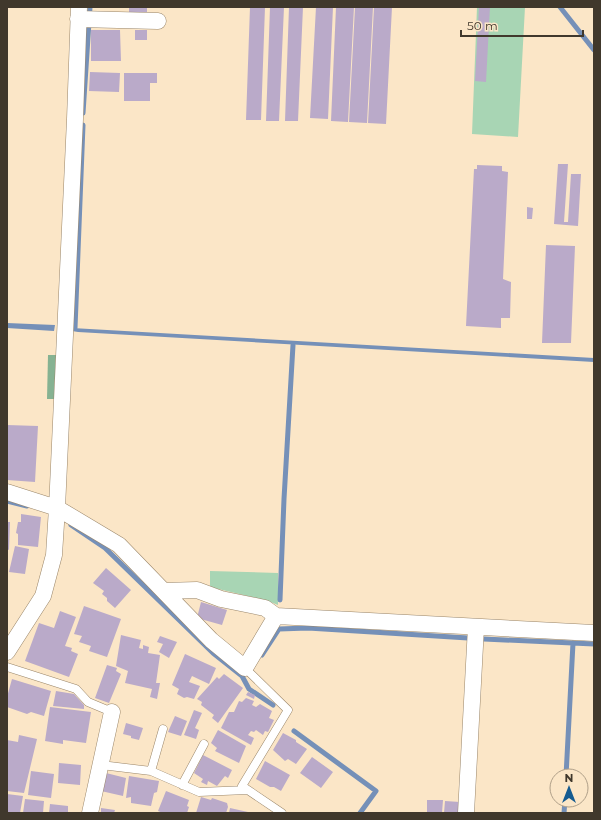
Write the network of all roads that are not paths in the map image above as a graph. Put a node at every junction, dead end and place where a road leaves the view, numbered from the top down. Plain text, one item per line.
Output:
1 (79, 13) edge
2 (158, 21) dead end
3 (7, 492) edge
4 (57, 508) junction
5 (164, 591) junction
6 (276, 616) junction
7 (476, 626) junction
8 (594, 633) edge
9 (7, 650) edge
10 (7, 667) edge
11 (245, 668) junction
12 (112, 712) joint
13 (163, 729) dead end
14 (204, 744) dead end
15 (101, 765) junction
16 (151, 771) junction
17 (182, 785) junction
18 (247, 790) junction
19 (90, 813) edge
20 (282, 813) edge
21 (466, 813) edge

1 - 2 street
1 - 4 street
3 - 4 street
4 - 5 street
4 - 9 street
5 - 6 street
5 - 11 street
6 - 7 street
6 - 11 street
7 - 8 street
7 - 21 street
10 - 12 lane
11 - 18 lane
12 - 15 street
13 - 16 lane
14 - 17 lane
15 - 16 lane
15 - 19 street
16 - 17 lane
17 - 18 lane
18 - 20 lane

